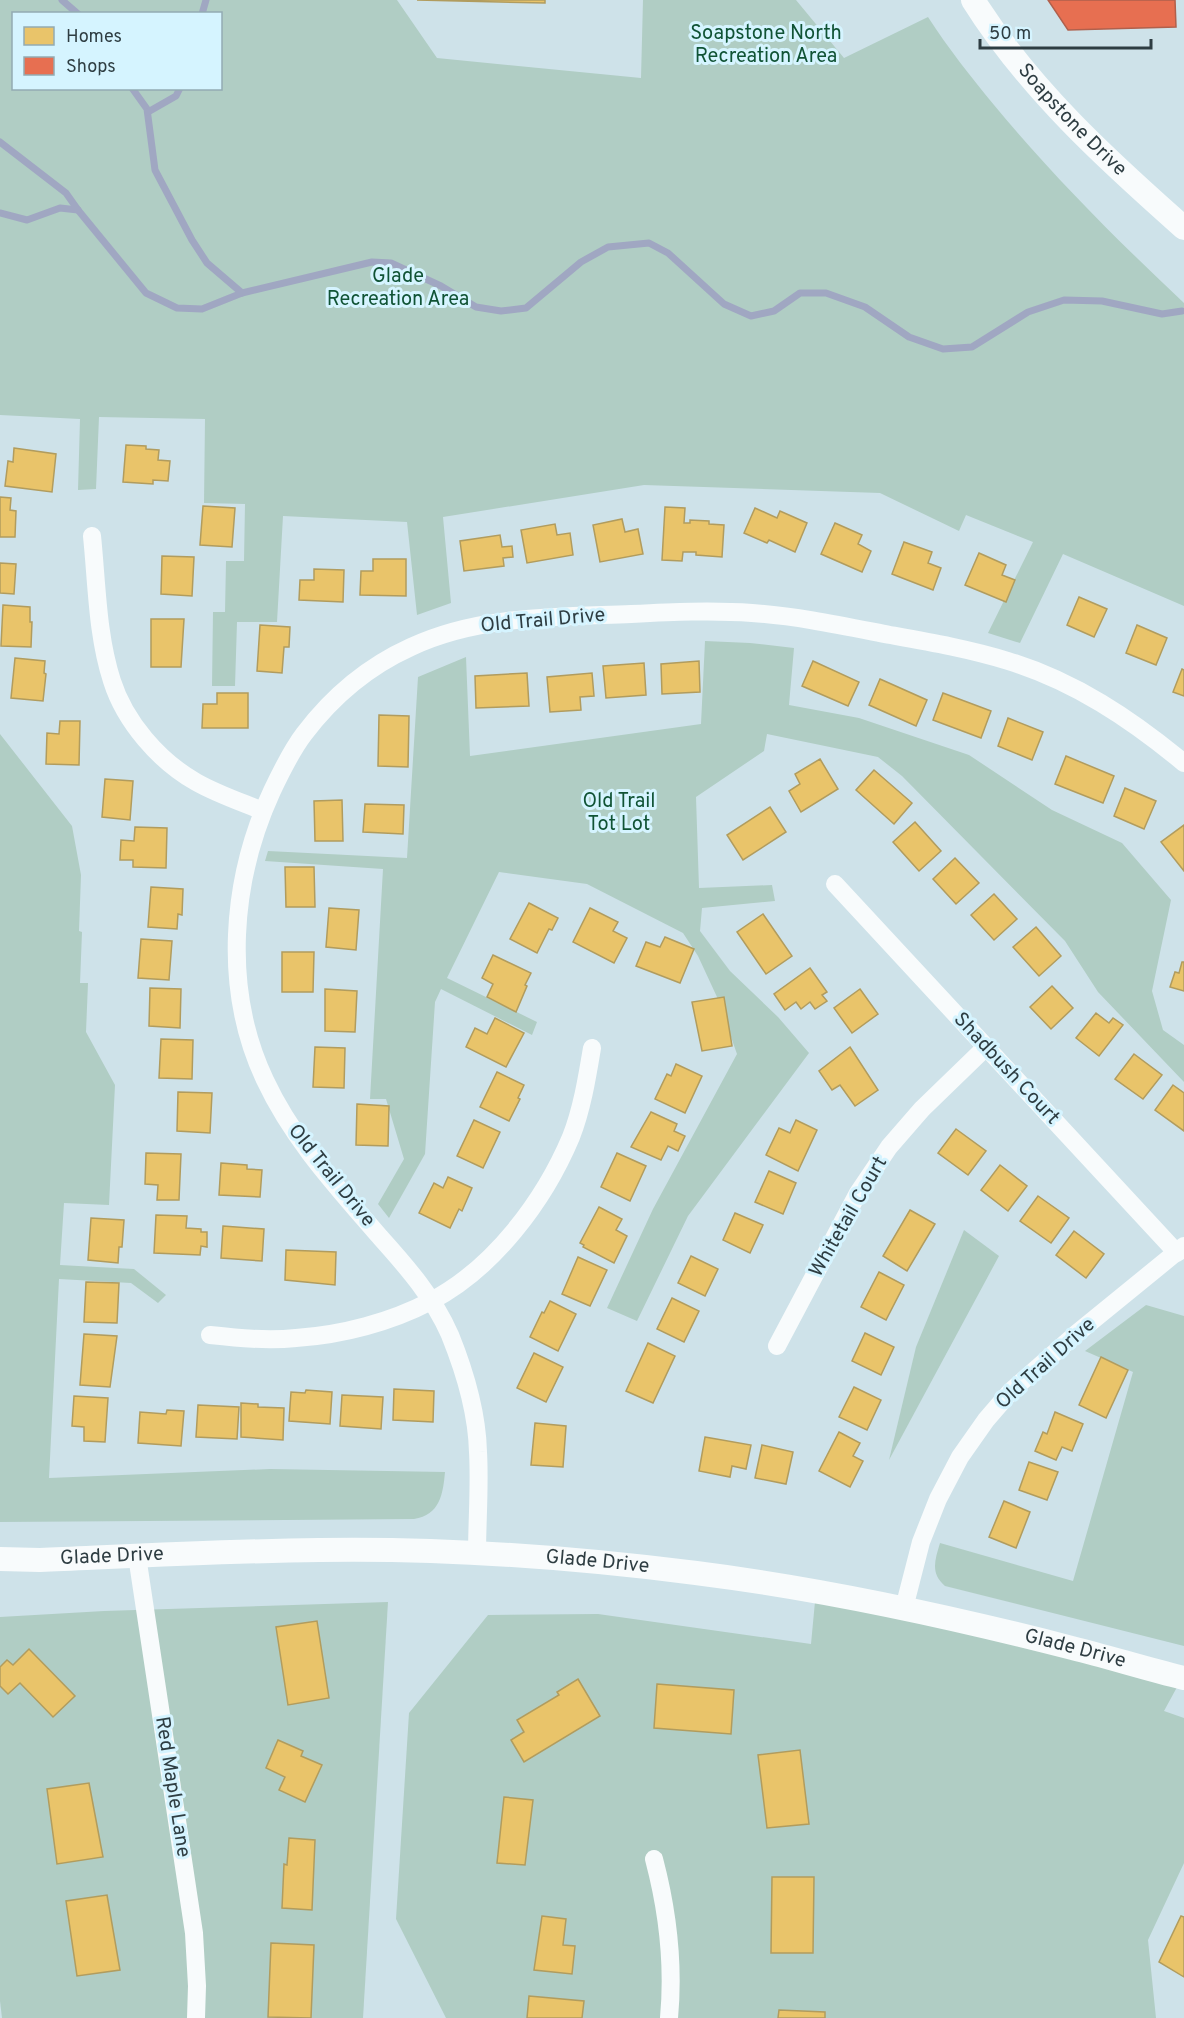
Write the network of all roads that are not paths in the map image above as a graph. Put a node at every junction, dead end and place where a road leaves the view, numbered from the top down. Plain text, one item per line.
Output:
1 (973, 0) edge
2 (1184, 228) edge
3 (92, 536) dead end
4 (1184, 763) edge
5 (263, 811) junction
6 (835, 884) dead end
7 (986, 1047) junction
8 (592, 1048) dead end
9 (1181, 1249) edge
10 (432, 1300) junction
11 (210, 1335) dead end
12 (777, 1346) dead end
13 (477, 1555) junction
14 (137, 1556) junction
15 (0, 1559) edge
16 (904, 1608) junction
17 (1184, 1678) edge
18 (654, 1860) dead end
19 (196, 2018) edge
20 (669, 2018) edge

1 - 2 street, Soapstone Drive
3 - 5 street
4 - 5 street, Old Trail Drive
5 - 10 street, Old Trail Drive
6 - 7 street, Shadbush Court
7 - 9 street, Shadbush Court
7 - 12 street, Whitetail Court
8 - 10 street
9 - 16 street, Old Trail Drive
10 - 11 street
10 - 13 street, Old Trail Drive
13 - 14 street, Glade Drive
13 - 16 street, Glade Drive
14 - 15 street, Glade Drive
14 - 19 street, Red Maple Lane
16 - 17 street, Glade Drive
18 - 20 street

